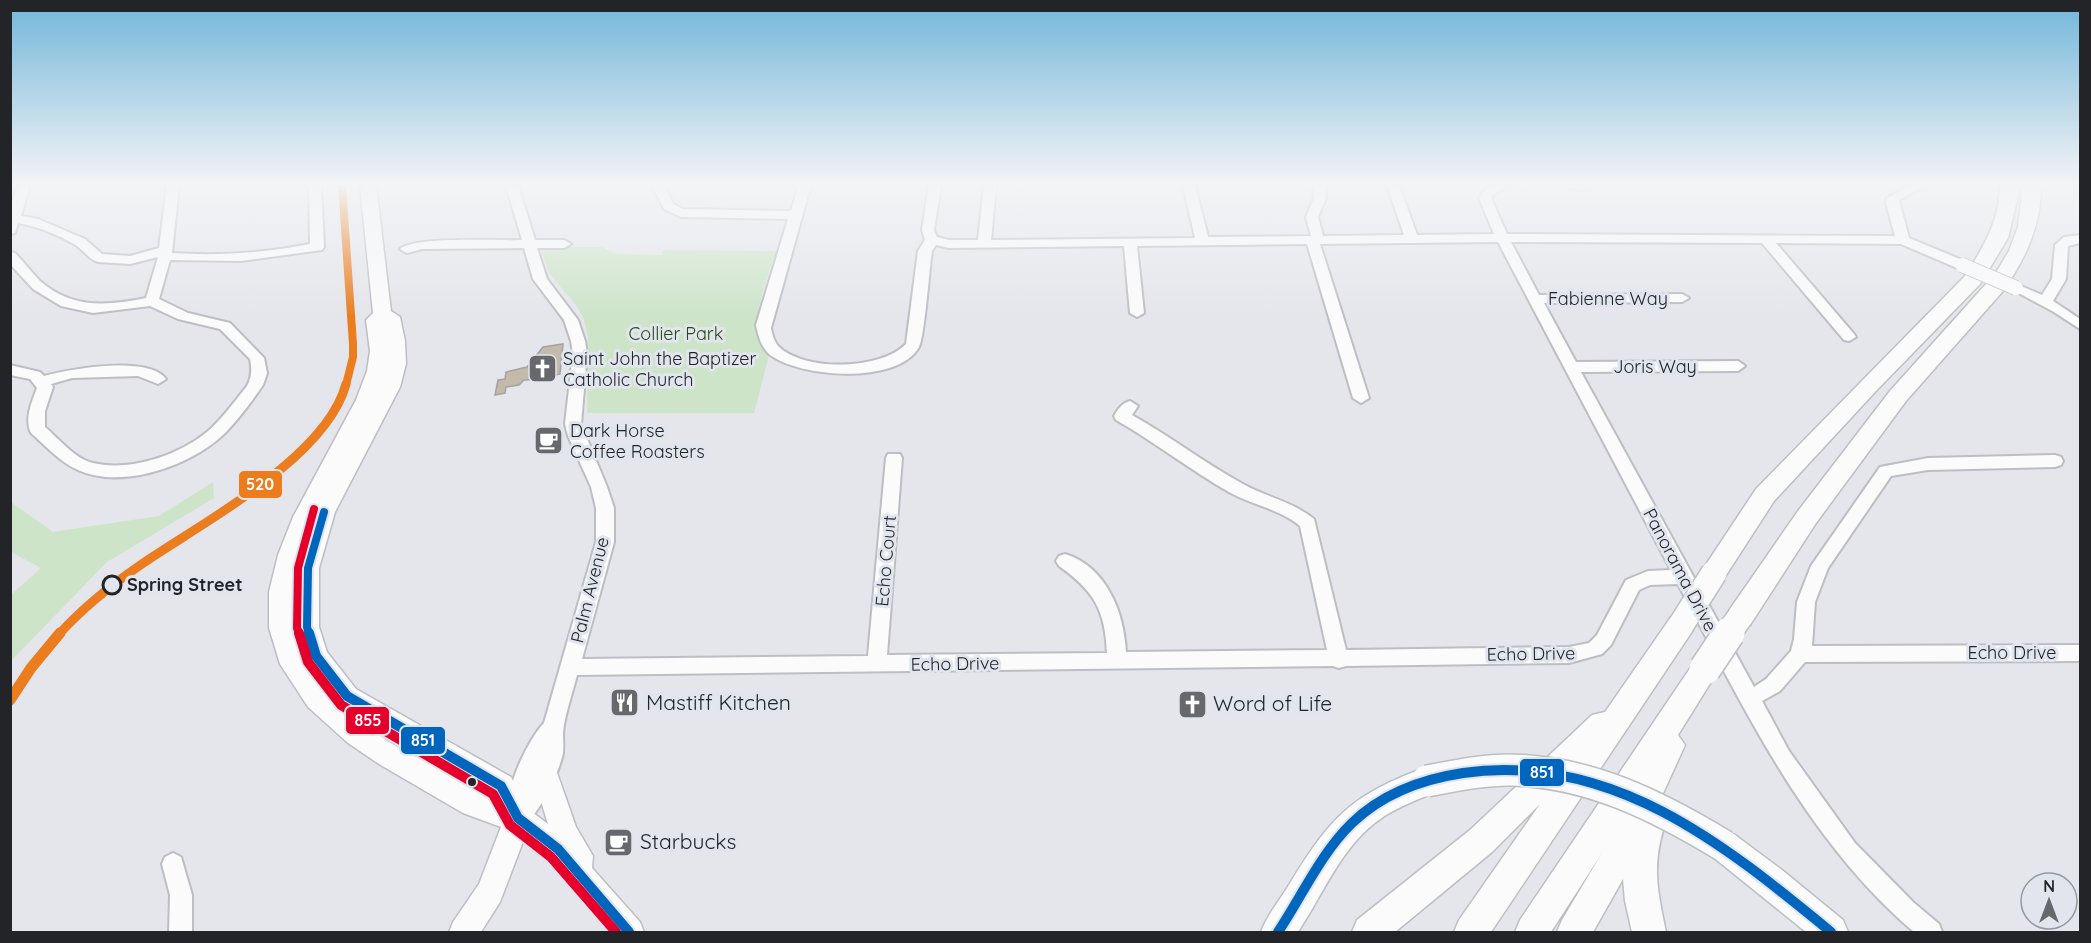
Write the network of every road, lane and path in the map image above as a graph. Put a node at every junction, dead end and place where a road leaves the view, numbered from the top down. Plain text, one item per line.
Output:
1 (49, 229) edge
2 (168, 229) edge
3 (316, 229) edge
4 (373, 229) edge
5 (525, 229) edge
6 (792, 229) edge
7 (928, 229) edge
8 (986, 229) edge
9 (1199, 229) edge
10 (1314, 229) edge
11 (1408, 229) edge
12 (1498, 229) edge
13 (1900, 229) edge
14 (2001, 229) edge
15 (2027, 229) edge
16 (1502, 238) junction
17 (1412, 239) junction
18 (1765, 239) junction
19 (2080, 239) edge
20 (932, 240) junction
21 (1315, 240) junction
22 (1903, 240) junction
23 (1202, 241) junction
24 (1130, 242) junction
25 (564, 243) dead end
26 (529, 244) junction
27 (984, 244) junction
28 (407, 249) dead end
29 (165, 254) junction
30 (10, 256) edge
31 (1682, 298) dead end
32 (1535, 299) junction
33 (152, 301) junction
34 (2045, 302) junction
35 (1137, 313) dead end
36 (382, 314) junction
37 (2080, 325) edge
38 (1849, 337) dead end
39 (1738, 366) dead end
40 (1571, 367) junction
41 (10, 370) edge
42 (158, 380) dead end
43 (40, 381) junction
44 (1361, 398) dead end
45 (1130, 406) dead end
46 (894, 458) dead end
47 (2055, 461) dead end
48 (1065, 561) dead end
49 (1683, 577) junction
50 (2080, 653) edge
51 (1800, 654) junction
52 (1340, 660) junction
53 (1117, 662) junction
54 (877, 664) junction
55 (571, 667) junction
56 (1705, 669) junction
57 (1640, 687) junction
58 (1749, 697) junction
59 (380, 716) junction
60 (553, 726) junction
61 (356, 734) junction
62 (546, 775) junction
63 (518, 818) junction
64 (173, 864) dead end
65 (578, 872) junction
66 (181, 933) edge
67 (464, 933) edge
68 (629, 933) edge
69 (1278, 933) edge
70 (1369, 933) edge
71 (1471, 933) edge
72 (1532, 933) edge
73 (1574, 933) edge
74 (1649, 933) edge
75 (1831, 933) edge
76 (1931, 933) edge

1 - 29 street
2 - 29 street
3 - 29 street
4 - 36 main road
5 - 26 street, Palm Avenue
6 - 20 street
7 - 20 street
8 - 27 street
9 - 23 street
10 - 21 street
11 - 17 street
12 - 16 street, Panorama Drive
13 - 22 street
14 - 57 highway, bridge
15 - 56 highway, bridge
16 - 17 street
16 - 18 street
16 - 32 street, Panorama Drive
17 - 21 street
18 - 22 street
18 - 38 street
19 - 34 street
20 - 27 street
21 - 23 street
21 - 44 street
22 - 34 street, bridge
23 - 24 street
24 - 27 street
24 - 35 street
25 - 26 street
26 - 28 street
26 - 55 street, Palm Avenue
29 - 33 street
30 - 33 street
31 - 32 street, Fabienne Way
32 - 40 street, Panorama Drive
33 - 43 street
34 - 37 street
36 - 59 main road
36 - 61 main road
39 - 40 street, Joris Way
40 - 49 street, Panorama Drive
41 - 43 street
42 - 43 street
45 - 52 street
46 - 54 street, Echo Court
47 - 51 street
48 - 53 street
49 - 52 street, Echo Drive
49 - 58 street, Panorama Drive
50 - 51 street, Echo Drive
51 - 58 street
52 - 53 street, Echo Drive
53 - 54 street, Echo Drive
54 - 55 street, Echo Drive
55 - 60 street, Palm Avenue
56 - 72 highway
56 - 73 highway
56 - 74 highway
57 - 70 highway
57 - 71 highway
58 - 76 street, Panorama Drive
59 - 61 main road
59 - 63 main road
60 - 62 street, Palm Avenue
60 - 63 street, Palm Avenue
61 - 63 main road
62 - 63 street, Palm Avenue
62 - 65 main road
63 - 65 main road
63 - 67 main road
64 - 66 street
65 - 68 main road
69 - 75 highway, bridge

